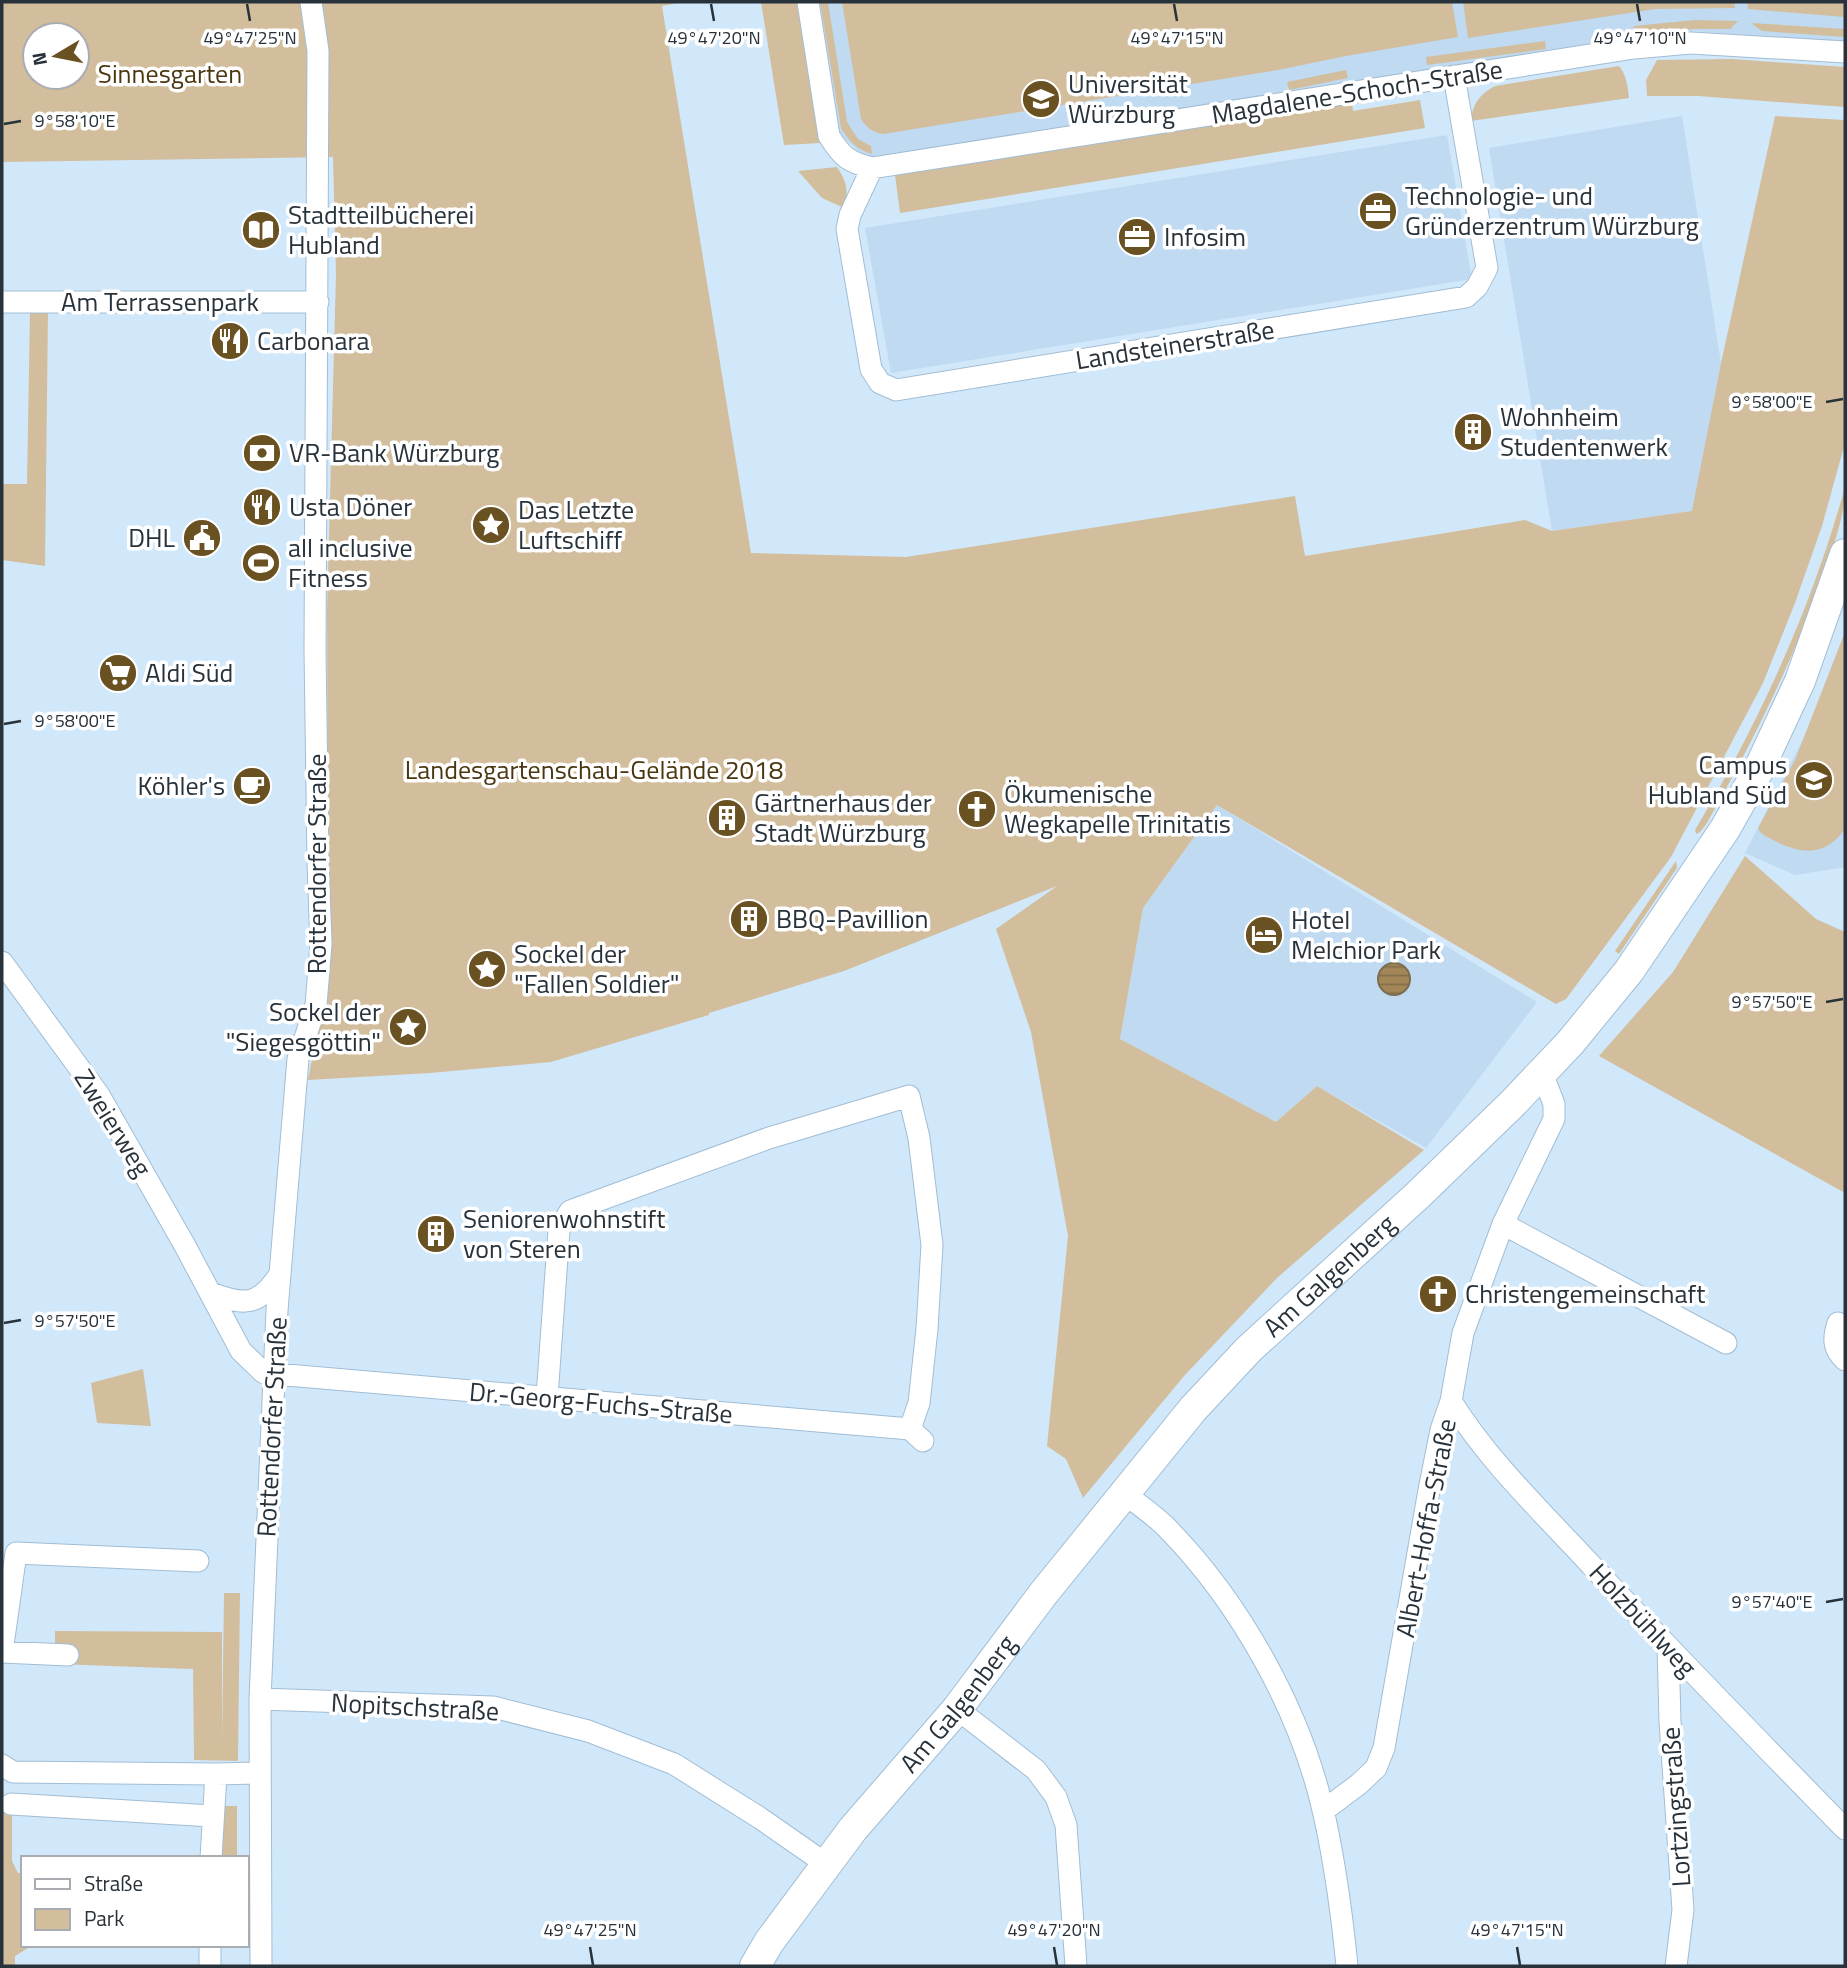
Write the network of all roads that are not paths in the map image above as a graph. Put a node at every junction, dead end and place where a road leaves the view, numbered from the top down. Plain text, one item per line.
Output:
1 (311, 2) edge
2 (807, 2) edge
3 (1845, 52) edge
4 (1454, 76) junction
5 (872, 168) junction
6 (2, 302) edge
7 (318, 302) junction
8 (1845, 554) edge
9 (2, 962) edge
10 (1542, 1073) junction
11 (1503, 1224) junction
12 (280, 1274) junction
13 (211, 1293) junction
14 (1838, 1323) dead end
15 (1726, 1343) dead end
16 (1845, 1360) edge
17 (275, 1376) junction
18 (547, 1397) junction
19 (1451, 1401) junction
20 (1125, 1494) junction
21 (198, 1561) dead end
22 (1668, 1647) junction
23 (2, 1652) edge
24 (68, 1655) dead end
25 (260, 1699) junction
26 (957, 1709) junction
27 (7, 1768) edge
28 (260, 1773) junction
29 (216, 1774) junction
30 (6, 1807) edge
31 (1323, 1811) junction
32 (212, 1816) junction
33 (1845, 1829) edge
34 (211, 1856) edge
35 (826, 1864) junction
36 (210, 1947) edge
37 (210, 1966) edge
38 (261, 1966) edge
39 (755, 1966) edge
40 (1076, 1966) edge
41 (1347, 1966) edge
42 (1675, 1966) edge

1 - 7 street, Rottendorfer Straße
2 - 5 street
3 - 4 street, Magdalene-Schoch-Straße
4 - 5 street, Magdalene-Schoch-Straße
4 - 5 street, Landsteinerstraße
6 - 7 street, Am Terrassenpark
7 - 12 street, Rottendorfer Straße
8 - 10 street, Am Galgenberg
9 - 13 street, Zweierweg
10 - 11 street, Albert-Hoffa-Straße
10 - 20 street, Am Galgenberg
11 - 15 street
11 - 19 street, Albert-Hoffa-Straße
12 - 13 street
12 - 17 street, Rottendorfer Straße
13 - 17 street, Zweierweg
14 - 16 street
17 - 18 street, Dr.-Georg-Fuchs-Straße
17 - 25 street, Rottendorfer Straße
18 - 18 street, Dr.-Georg-Fuchs-Straße
19 - 22 street, Holzbühlweg
19 - 31 street, Albert-Hoffa-Straße
20 - 26 street, Am Galgenberg
20 - 31 street
21 - 23 street
22 - 33 street, Holzbühlweg
22 - 42 street, Lortzingstraße
23 - 24 street
25 - 28 street, Rottendorfer Straße
25 - 35 street, Nopitschstraße
26 - 35 street, Am Galgenberg
26 - 40 street
27 - 29 street
27 - 30 street
28 - 29 street
28 - 38 street, Rottendorfer Straße
29 - 32 street
30 - 32 street
31 - 41 street
32 - 34 street
35 - 39 street, Am Galgenberg
36 - 37 street

